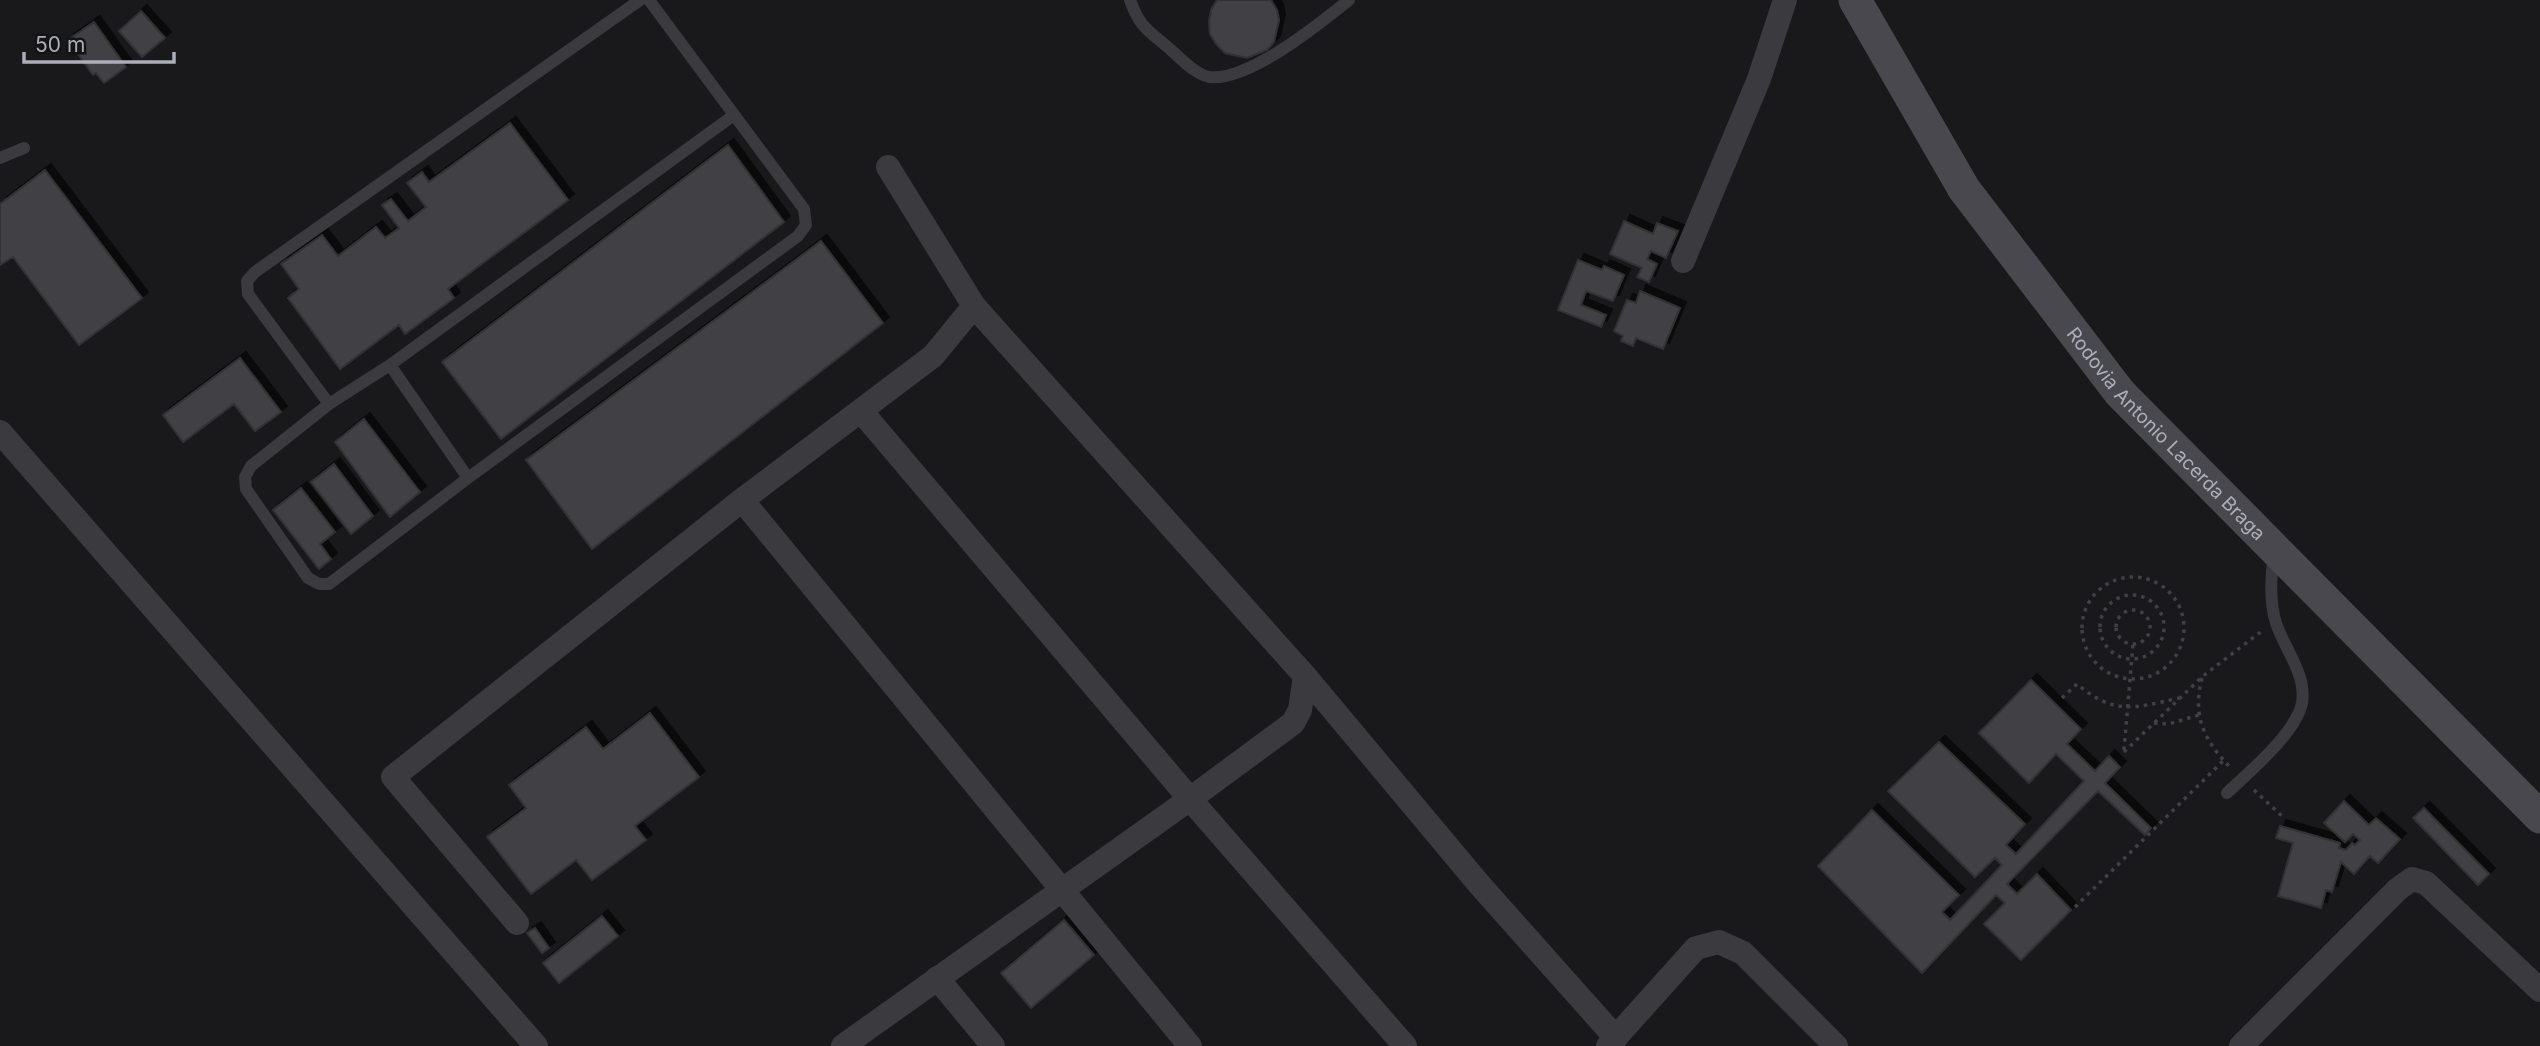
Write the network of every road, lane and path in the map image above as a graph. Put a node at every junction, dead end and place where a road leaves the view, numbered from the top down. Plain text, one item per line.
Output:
1 (640, 0) edge
2 (649, 0) edge
3 (1130, 0) edge
4 (1349, 0) edge
5 (1785, 0) edge
6 (1855, 0) edge
7 (734, 115) junction
8 (24, 148) dead end
9 (0, 158) edge
10 (888, 167) dead end
11 (1683, 261) dead end
12 (974, 306) junction
13 (390, 365) junction
14 (329, 404) junction
15 (861, 411) junction
16 (0, 432) edge
17 (468, 478) junction
18 (742, 500) junction
19 (2274, 546) junction
20 (2275, 622) junction
21 (2133, 645) junction
22 (2131, 660) junction
23 (1305, 676) junction
24 (2203, 676) junction
25 (2130, 678) junction
26 (2181, 697) junction
27 (2062, 698) dead end
28 (2128, 707) junction
29 (2199, 715) junction
30 (2154, 723) junction
31 (2223, 761) junction
32 (2242, 779) junction
33 (2227, 793) dead end
34 (1190, 799) junction
35 (2540, 817) edge
36 (2284, 818) dead end
37 (1060, 890) junction
38 (2075, 907) dead end
39 (517, 923) dead end
40 (937, 978) junction
41 (2540, 990) edge
42 (1612, 1042) edge
43 (536, 1046) edge
44 (843, 1046) edge
45 (993, 1046) edge
46 (1189, 1046) edge
47 (1405, 1046) edge
48 (1836, 1046) edge
49 (2241, 1046) edge

1 - 14 lane
2 - 7 lane
3 - 4 lane
5 - 11 street
6 - 19 main road, Rodovia Antonio Lacerda Braga
7 - 13 lane
7 - 17 lane
8 - 9 lane
10 - 12 street
12 - 15 street
12 - 23 street
13 - 14 lane
13 - 17 lane
14 - 17 lane
15 - 18 street
15 - 34 street
16 - 43 street
18 - 37 street
18 - 39 street
19 - 20 lane
19 - 35 main road, Rodovia Antonio Lacerda Braga
20 - 24 path
20 - 32 lane
21 - 21 path
21 - 22 path
22 - 22 path
22 - 25 path
23 - 34 street
23 - 42 street
24 - 26 path
24 - 29 path
25 - 25 path
25 - 28 path
26 - 28 path
26 - 30 path
27 - 28 path
28 - 30 path
29 - 30 path
29 - 31 path
31 - 32 path
31 - 38 path
32 - 33 lane
32 - 36 path
34 - 37 street
34 - 47 street
37 - 40 street
37 - 46 street
40 - 44 street
40 - 45 street
41 - 49 street
42 - 48 street

